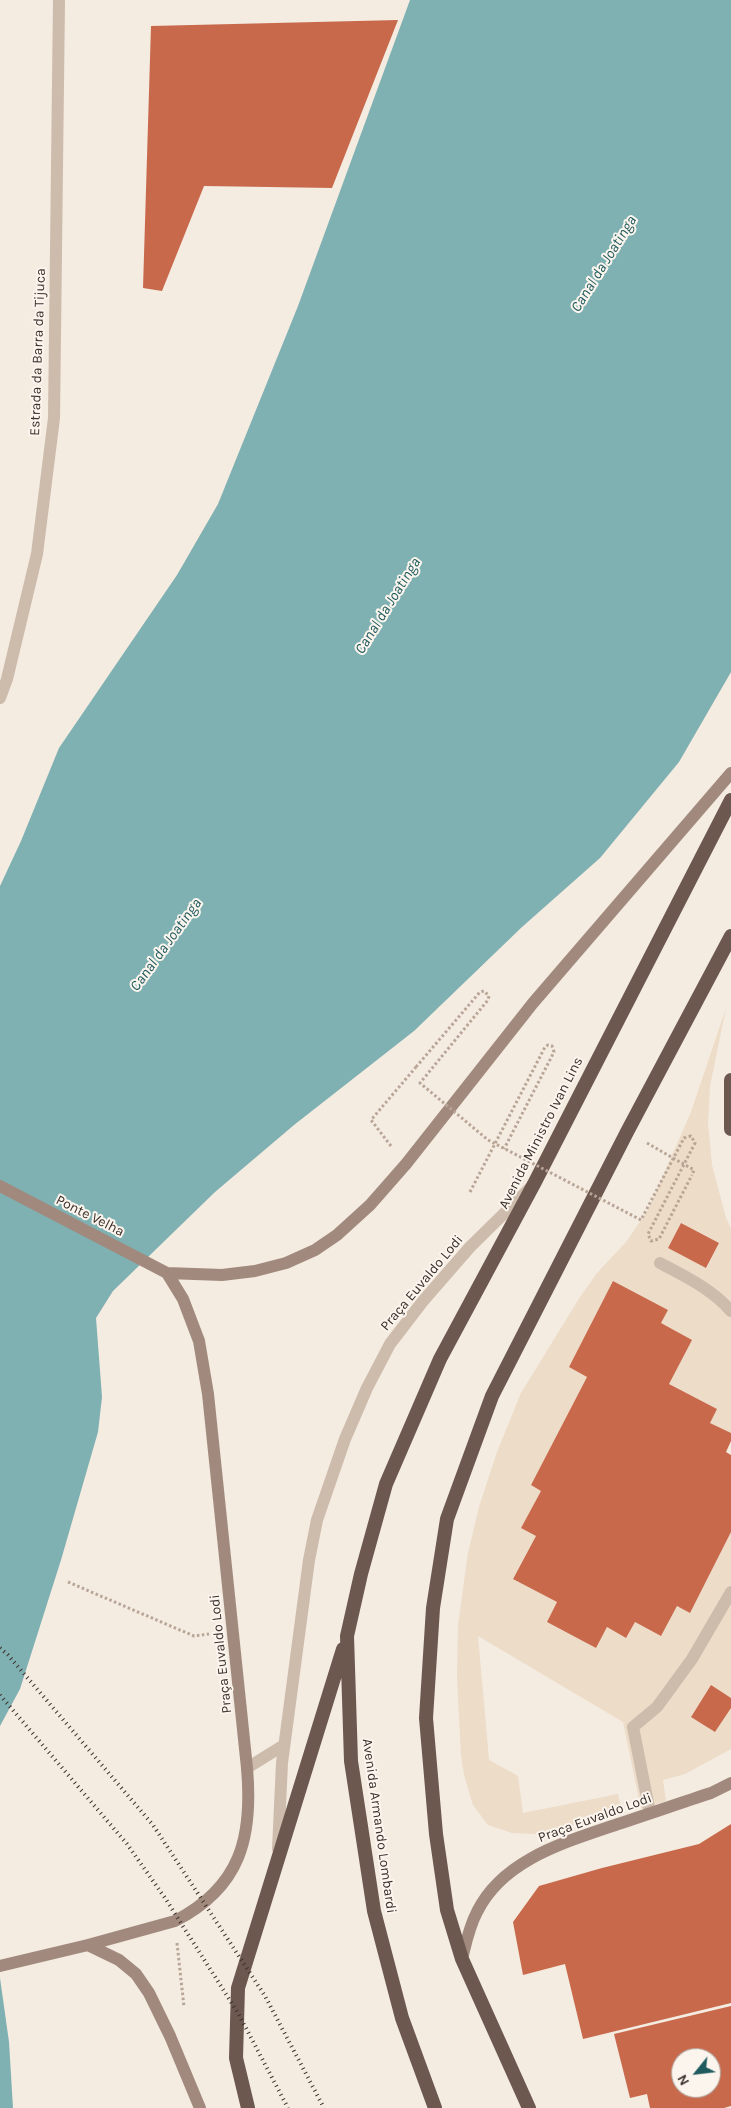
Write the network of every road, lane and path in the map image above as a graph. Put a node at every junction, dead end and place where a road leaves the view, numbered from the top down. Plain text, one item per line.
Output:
1 (59, 0) edge
2 (0, 698) edge
3 (731, 773) edge
4 (731, 800) edge
5 (731, 936) edge
6 (731, 1080) edge
7 (731, 1130) edge
8 (627, 1132) junction
9 (504, 1149) junction
10 (406, 1164) junction
11 (535, 1182) junction
12 (0, 1186) edge
13 (470, 1192) dead end
14 (660, 1263) dead end
15 (167, 1273) junction
16 (731, 1311) edge
17 (386, 1484) joint
18 (68, 1582) dead end
19 (731, 1592) edge
20 (214, 1633) dead end
21 (347, 1636) junction
22 (284, 1745) junction
23 (247, 1768) junction
24 (731, 1782) edge
25 (650, 1813) junction
26 (278, 1860) junction
27 (175, 1921) junction
28 (88, 1945) junction
29 (462, 1959) junction
30 (0, 1966) edge
31 (170, 2036) junction
32 (200, 2108) edge
33 (248, 2108) edge
34 (435, 2108) edge
35 (529, 2108) edge

1 - 2 street, Estrada da Barra da Tijuca
3 - 10 main road
4 - 11 highway, Avenida Ministro Ivan Lins
5 - 8 highway
6 - 7 highway
8 - 9 path, bridge
8 - 29 highway
9 - 10 path, bridge
9 - 13 path
10 - 15 main road
11 - 17 highway, Avenida Ministro Ivan Lins
11 - 22 street, Praça Euvaldo Lodi
12 - 15 main road, Ponte Velha
14 - 16 street
15 - 23 main road, Praça Euvaldo Lodi
17 - 21 highway, Avenida Armando Lombardi
18 - 20 path
19 - 25 street
21 - 26 highway
21 - 34 highway, Avenida Armando Lombardi
22 - 23 street
22 - 26 street, Praça Euvaldo Lodi
23 - 27 main road, Praça Euvaldo Lodi
24 - 25 main road, Praça Euvaldo Lodi
25 - 29 main road, Praça Euvaldo Lodi
26 - 33 highway
27 - 28 main road, Praça Euvaldo Lodi
27 - 31 path
28 - 30 main road, Praça Euvaldo Lodi
28 - 31 main road
29 - 35 highway
31 - 32 main road

